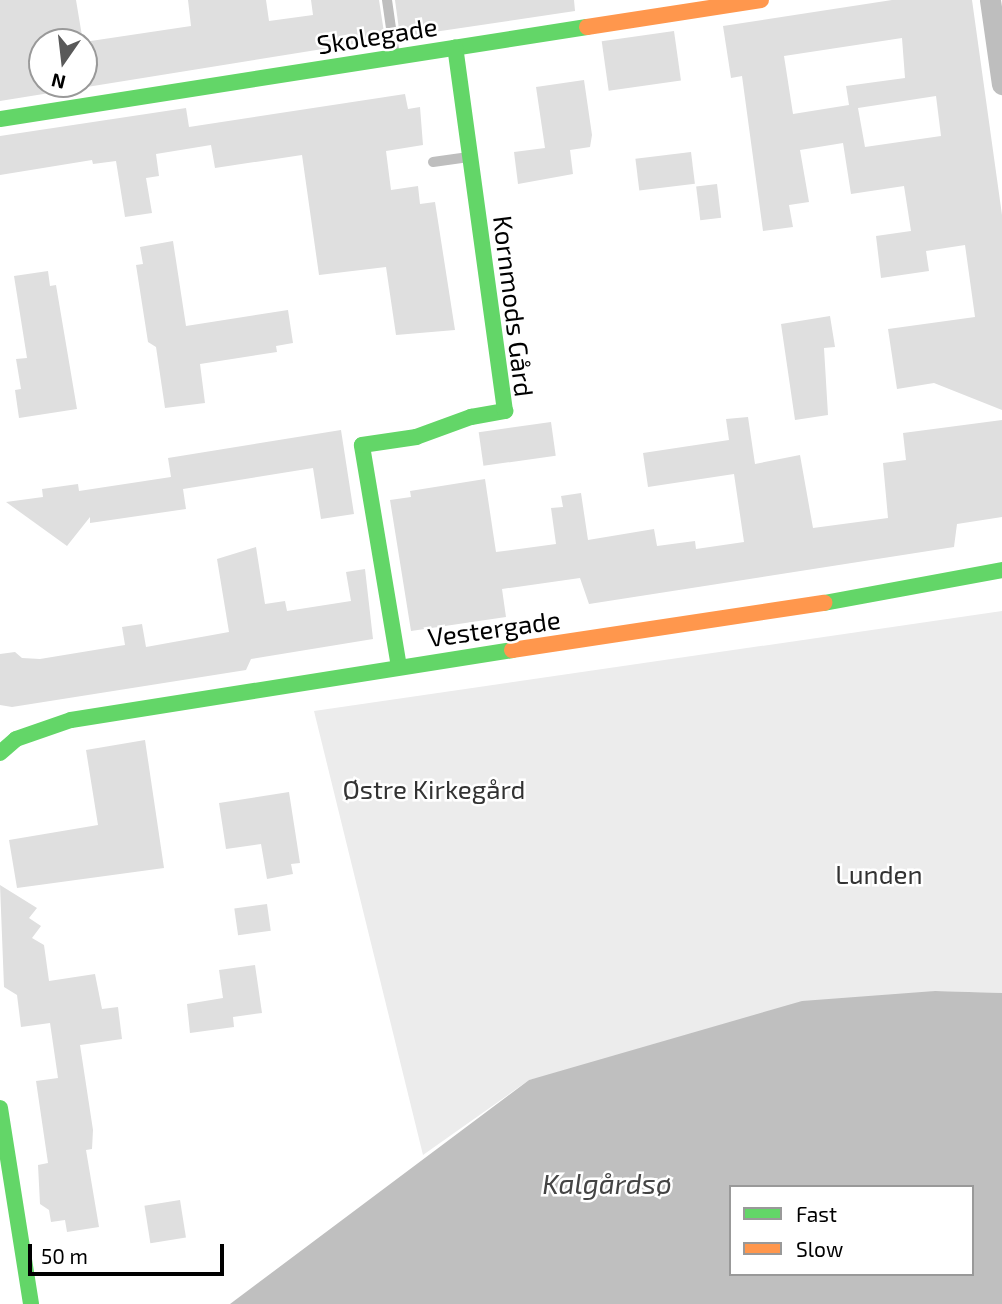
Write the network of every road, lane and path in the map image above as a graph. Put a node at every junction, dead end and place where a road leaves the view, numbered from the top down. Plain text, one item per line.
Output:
1 (387, 0) edge
2 (761, 0) edge
3 (990, 0) edge
4 (455, 47) junction
5 (395, 56) junction
6 (1002, 84) edge
7 (0, 119) edge
8 (469, 157) junction
9 (433, 162) dead end
10 (1002, 570) edge
11 (398, 667) junction
12 (0, 753) edge
13 (0, 1108) edge
14 (31, 1304) edge

1 - 5 lane
2 - 4 street, Skolegade
3 - 6 street
4 - 5 street, Skolegade
4 - 8 street, Kornmods Gård
5 - 7 street, Skolegade
8 - 9 lane
8 - 11 street, Kornmods Gård
10 - 11 street, Vestergade
11 - 12 street, Vestergade
13 - 14 street

